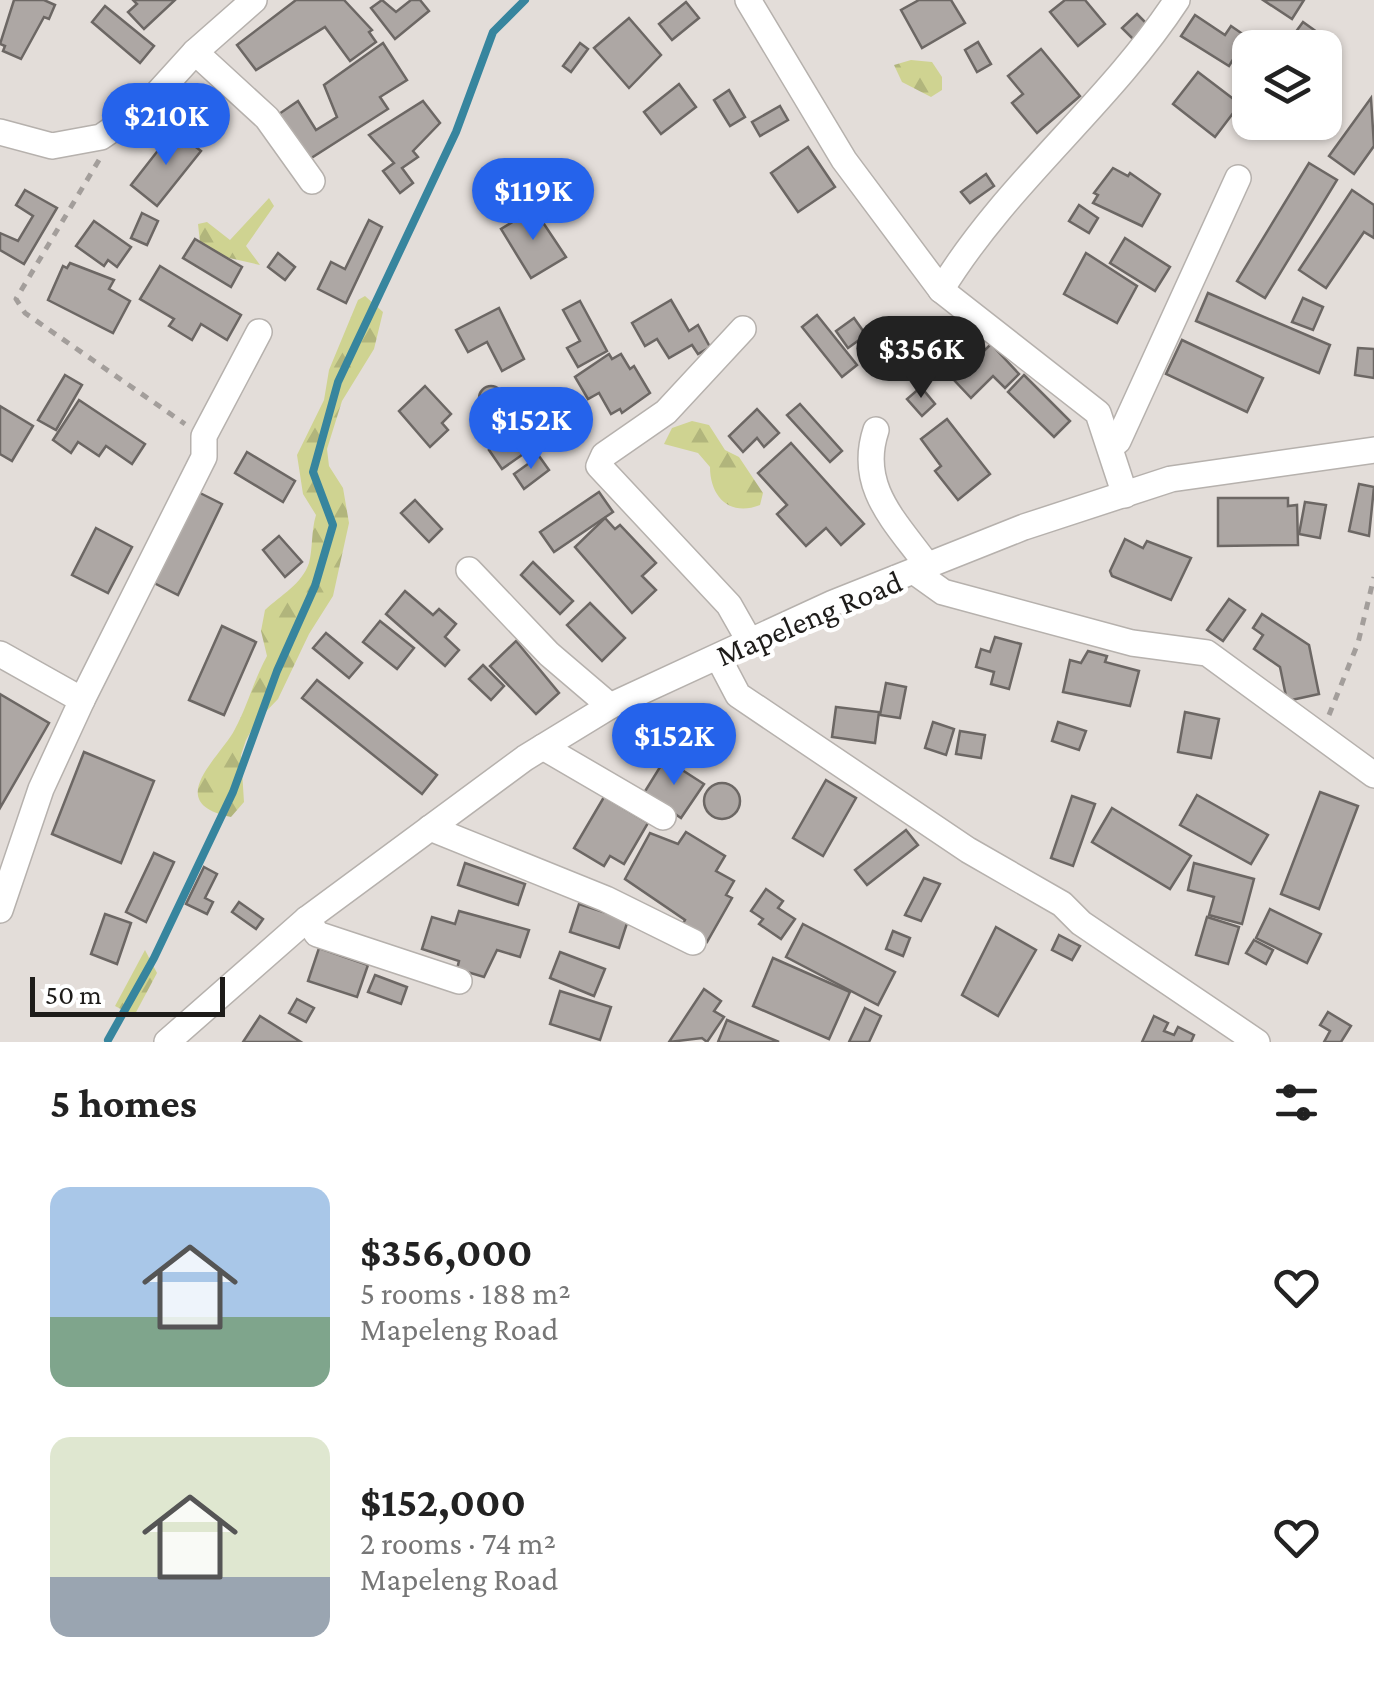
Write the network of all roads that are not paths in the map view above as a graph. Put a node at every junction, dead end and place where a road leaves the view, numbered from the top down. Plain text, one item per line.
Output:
1 (254, 0) edge
2 (748, 0) edge
3 (1177, 0) edge
4 (195, 52) junction
5 (0, 132) edge
6 (1238, 178) dead end
7 (312, 181) dead end
8 (941, 290) junction
9 (743, 329) dead end
10 (259, 332) dead end
11 (876, 430) dead end
12 (1110, 447) junction
13 (1374, 450) edge
14 (1125, 496) junction
15 (921, 568) junction
16 (469, 570) dead end
17 (750, 642) junction
18 (0, 654) edge
19 (718, 657) junction
20 (82, 700) junction
21 (610, 706) junction
22 (542, 747) junction
23 (1374, 775) edge
24 (663, 818) dead end
25 (430, 828) junction
26 (0, 910) edge
27 (307, 919) junction
28 (693, 942) dead end
29 (459, 980) dead end
30 (170, 1041) edge
31 (1257, 1042) edge

1 - 4 street
2 - 8 street
3 - 8 street
4 - 5 street
4 - 7 street
6 - 12 street
8 - 12 street
9 - 17 street
10 - 20 street
11 - 15 street
12 - 14 street
13 - 14 street, Mapeleng Road
14 - 15 street, Mapeleng Road
15 - 17 street, Mapeleng Road
15 - 23 street
16 - 21 street
17 - 19 street, Mapeleng Road
18 - 20 street
19 - 21 street, Mapeleng Road
19 - 31 street
20 - 26 street
21 - 22 street, Mapeleng Road
22 - 24 street
22 - 25 street, Mapeleng Road
25 - 27 street, Mapeleng Road
25 - 28 street
27 - 29 street
27 - 30 street, Mapeleng Road

